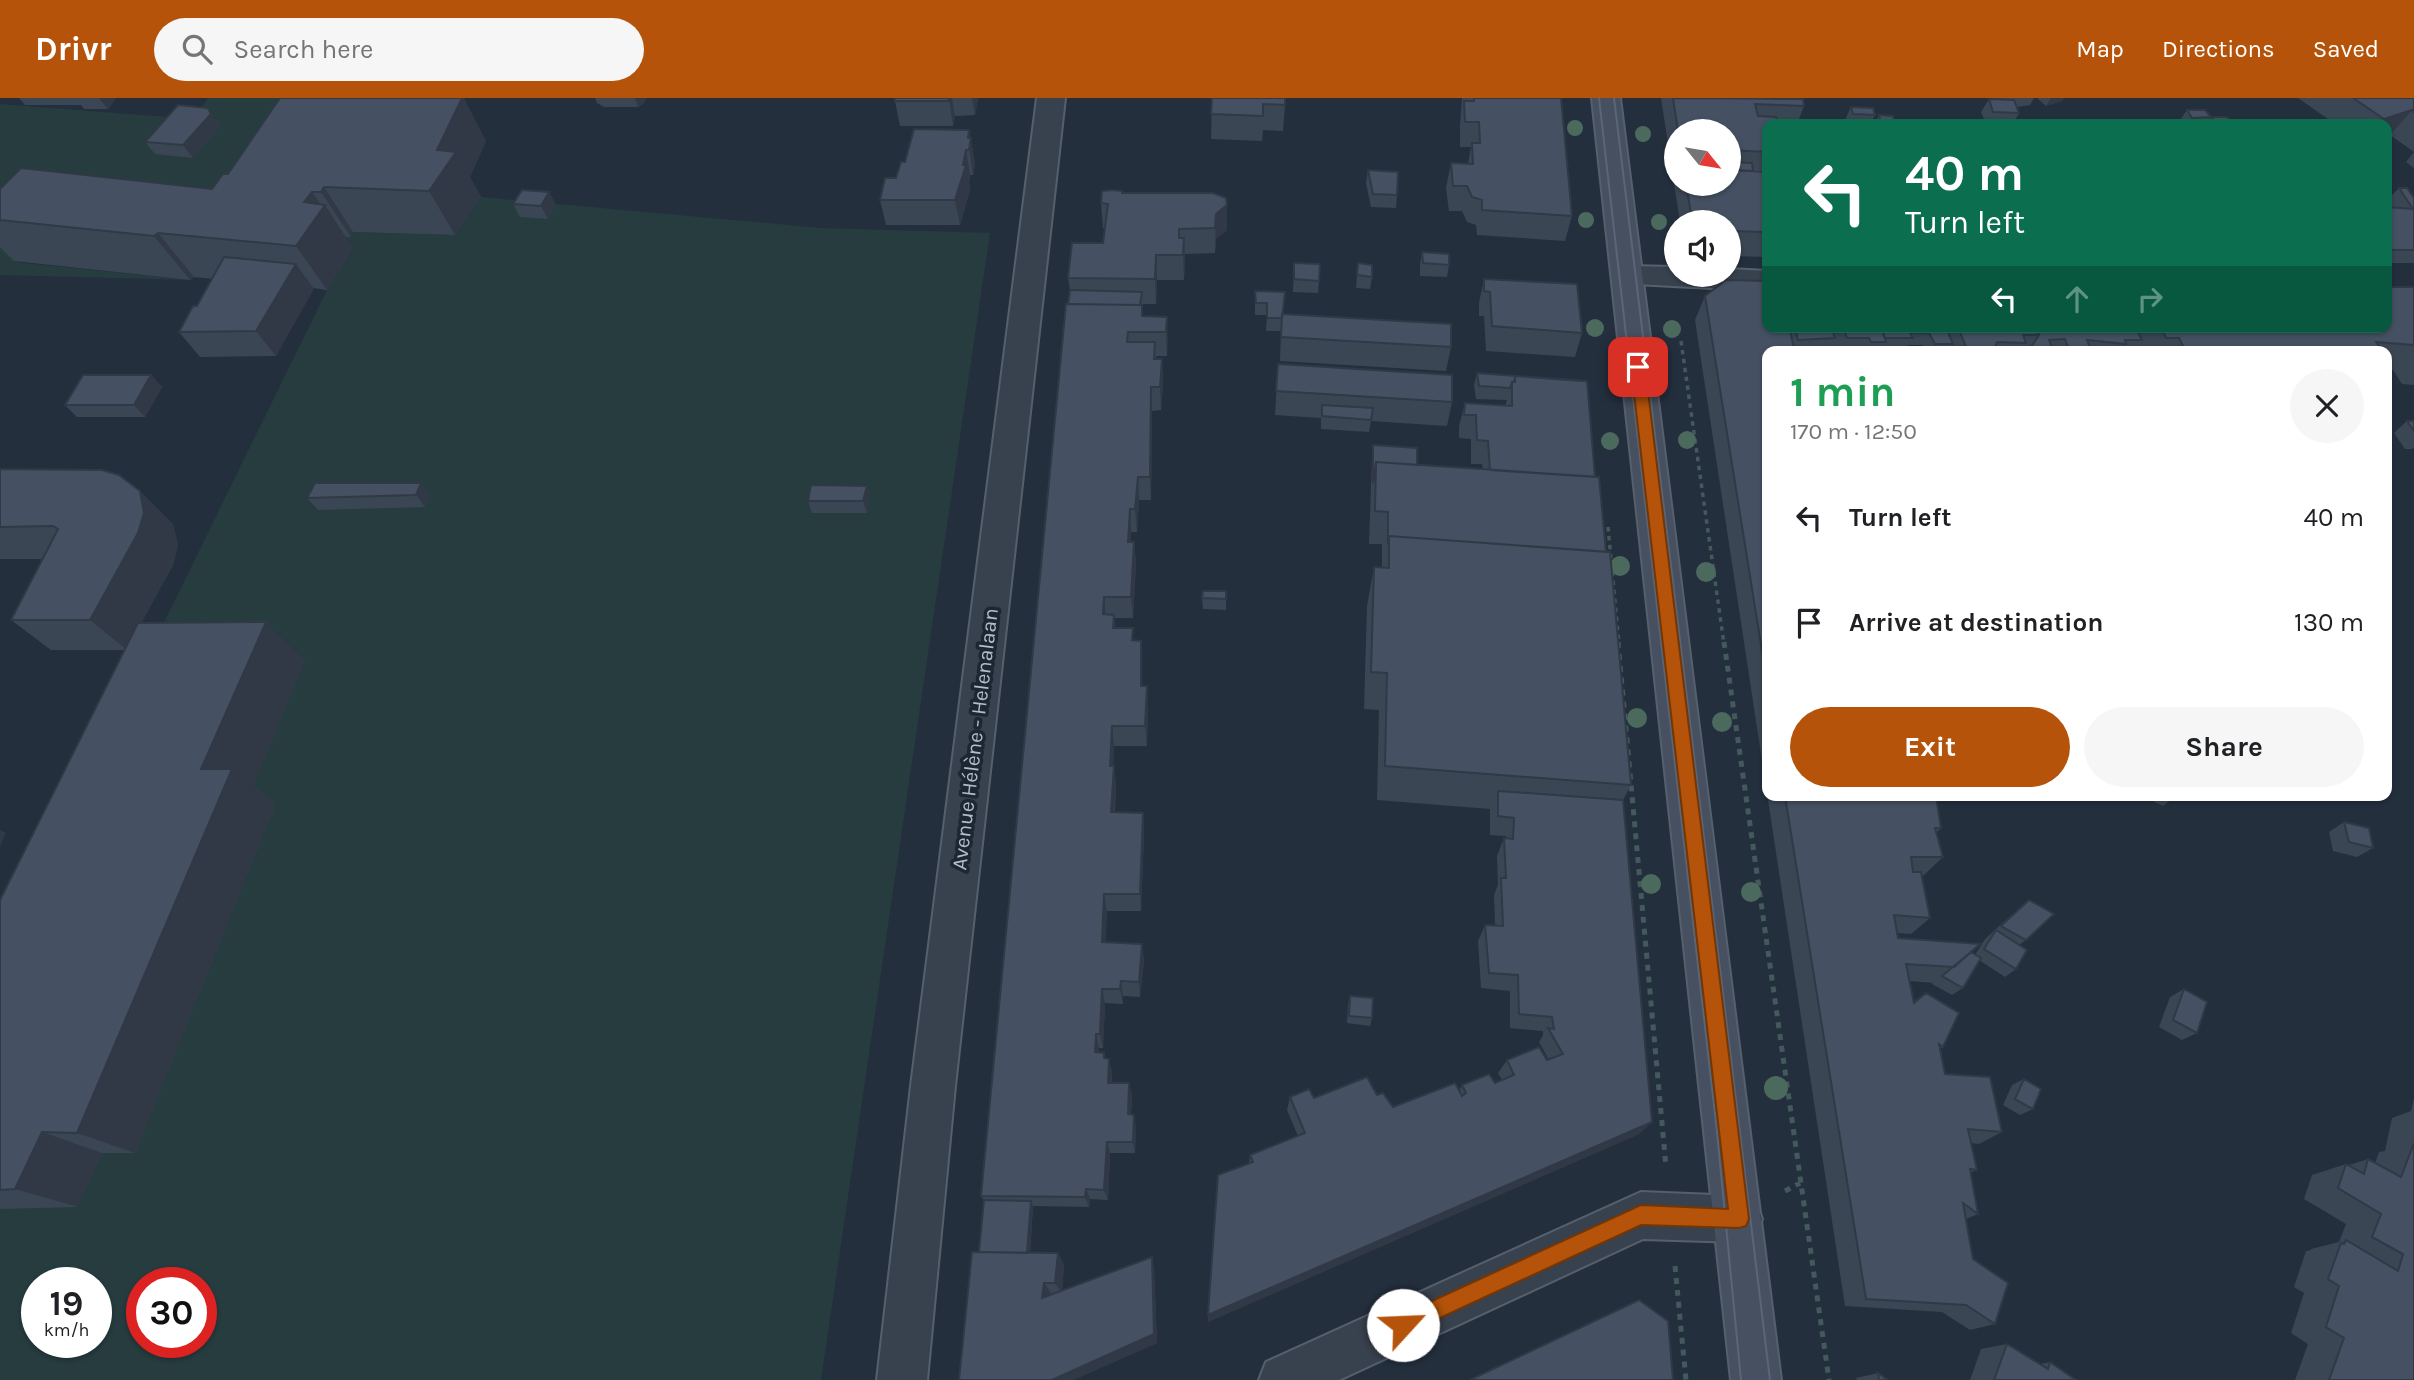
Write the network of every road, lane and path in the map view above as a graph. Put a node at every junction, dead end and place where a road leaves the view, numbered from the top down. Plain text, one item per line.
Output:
1 (1051, 98) edge
2 (1606, 98) edge
3 (1627, 276) junction
4 (1664, 278) edge
5 (1741, 280) edge
6 (1762, 281) edge
7 (1673, 287) edge
8 (1607, 516) dead end
9 (1671, 1216) junction
10 (1739, 1219) junction
11 (902, 1380) edge
12 (1284, 1380) edge
13 (1686, 1380) edge
14 (1756, 1380) edge
15 (1829, 1380) edge

1 - 11 street, Avenue Hélène - Helenalaan
2 - 3 main road
3 - 4 street
3 - 10 main road
5 - 6 street
7 - 15 path
8 - 9 path
9 - 10 street
9 - 12 street
9 - 13 path
10 - 14 main road

